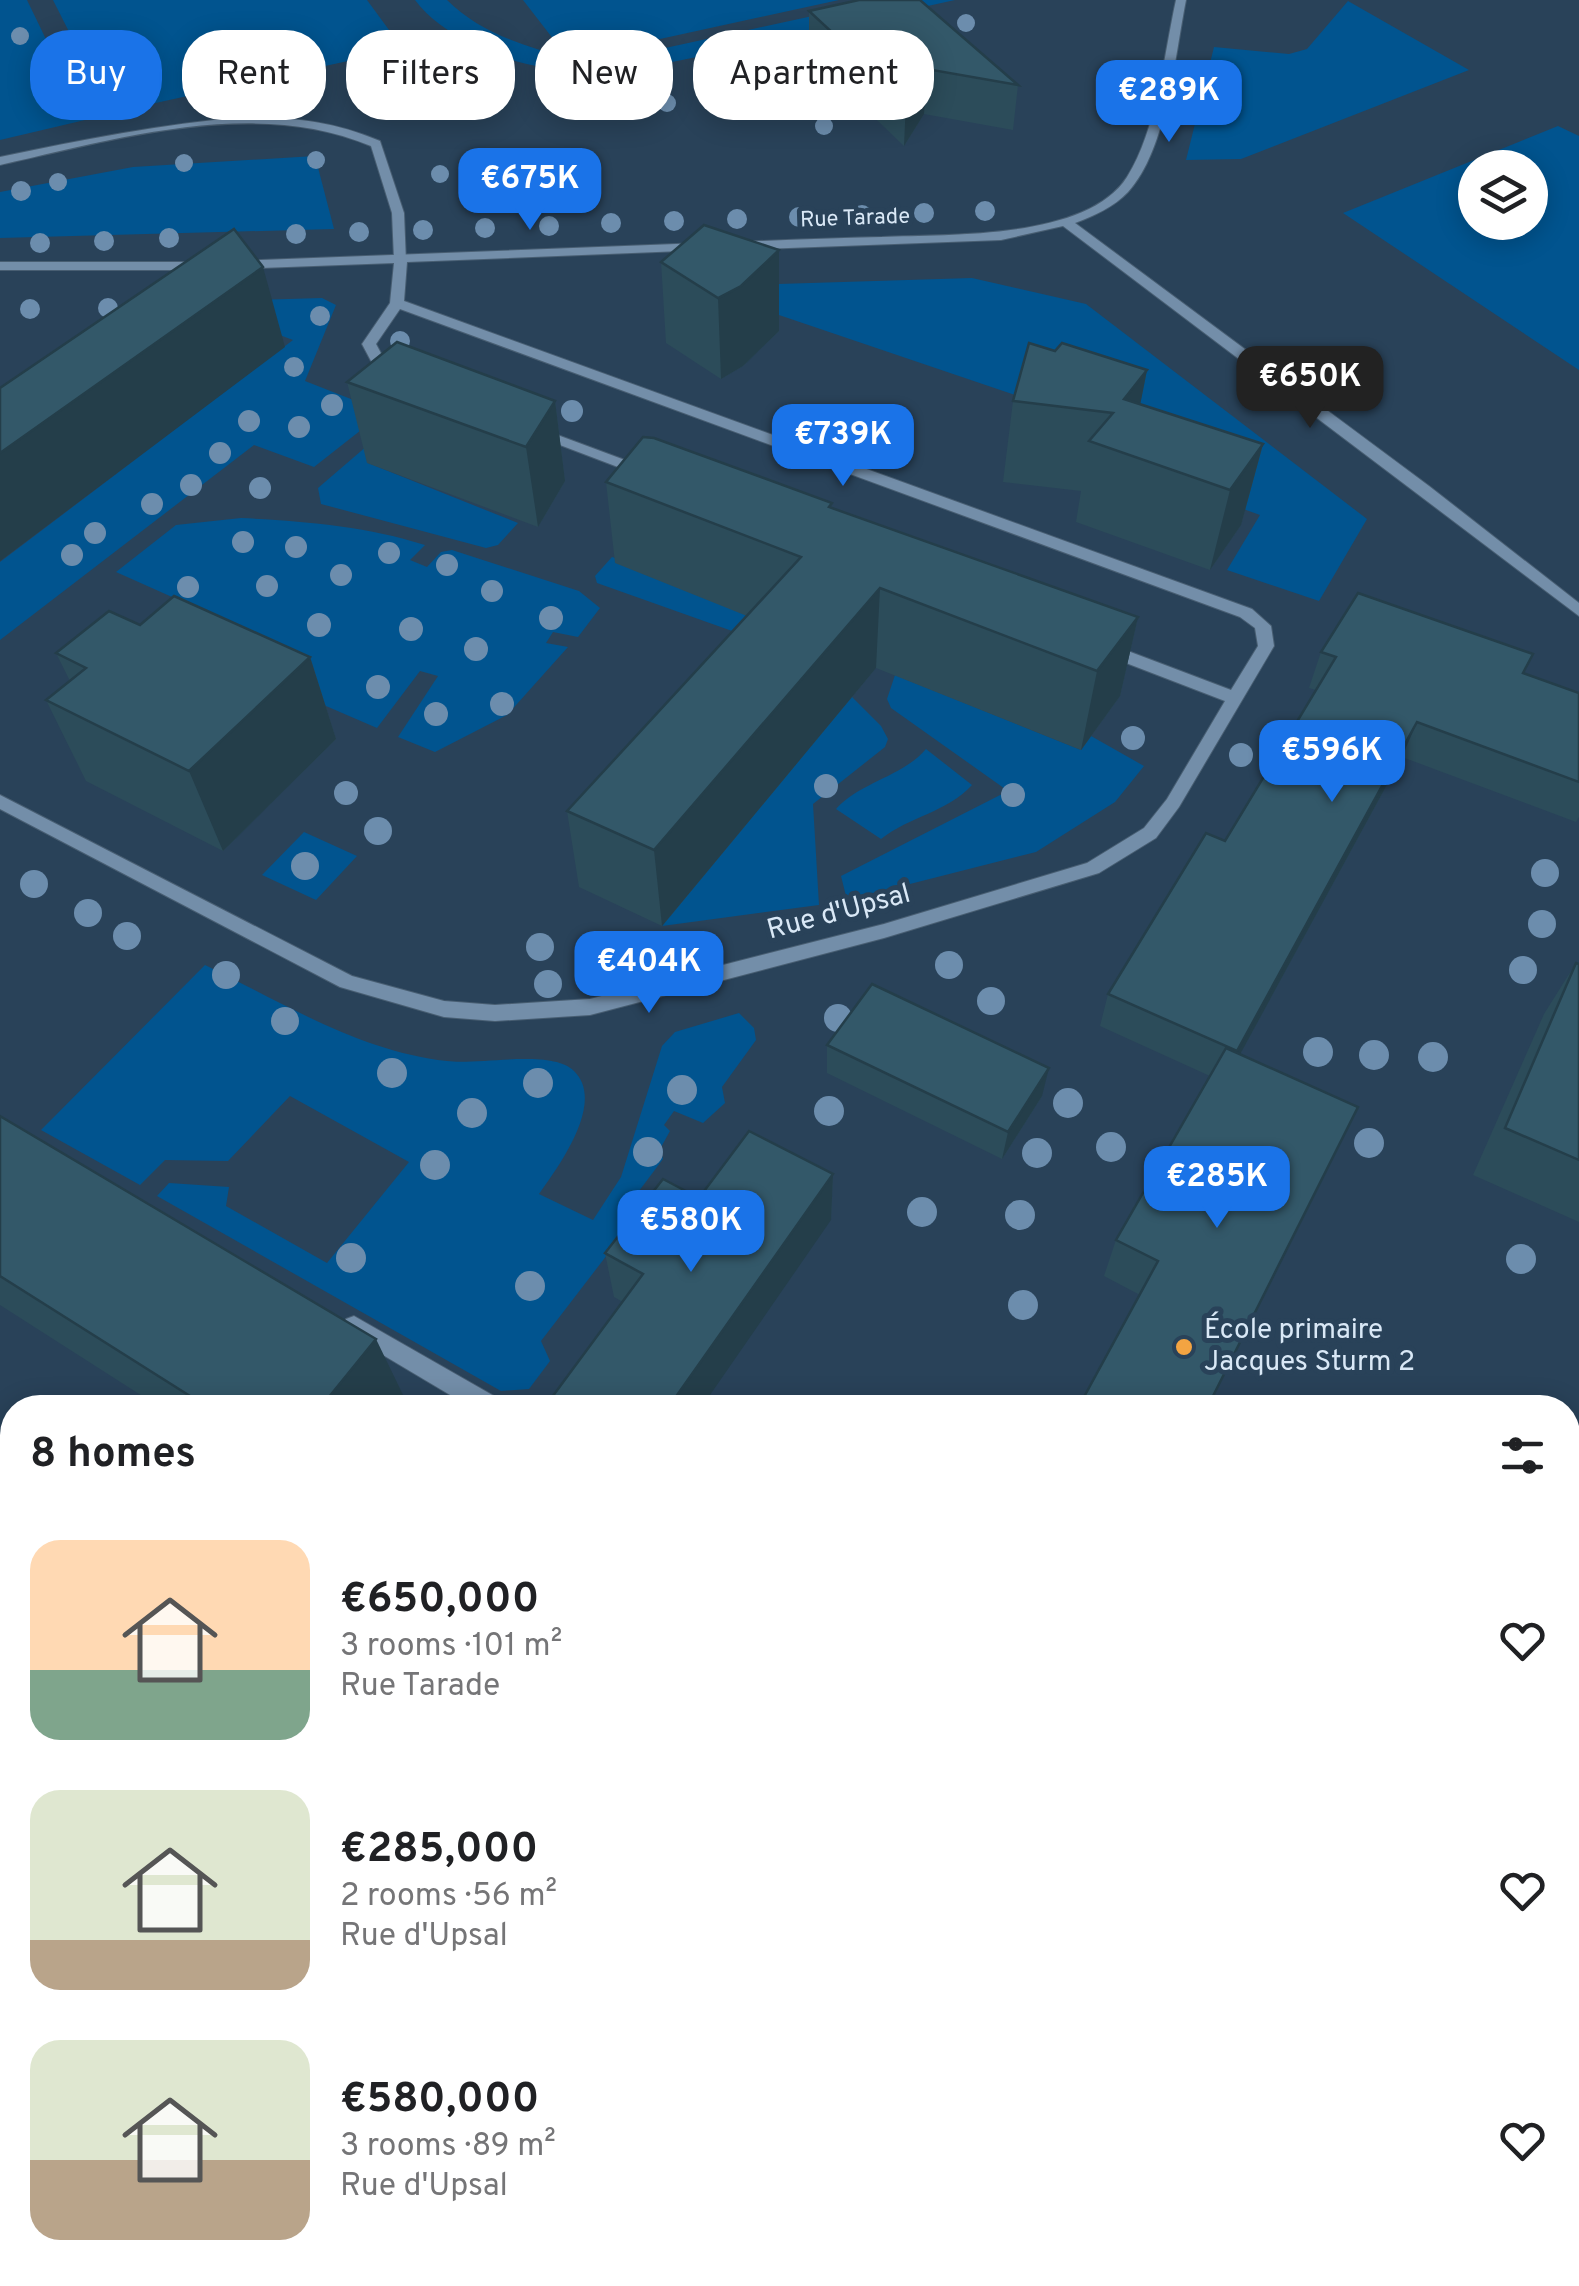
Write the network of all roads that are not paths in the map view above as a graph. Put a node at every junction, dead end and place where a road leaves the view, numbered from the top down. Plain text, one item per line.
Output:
1 (1181, 0) edge
2 (0, 161) edge
3 (1064, 221) junction
4 (402, 259) junction
5 (0, 266) edge
6 (397, 303) junction
7 (402, 380) edge
8 (514, 422) edge
9 (662, 479) edge
10 (1579, 611) edge
11 (1087, 642) edge
12 (1234, 698) junction
13 (0, 800) edge
14 (335, 1315) edge
15 (471, 1395) edge

1 - 3 street, Rue Tarade
2 - 4 street
3 - 4 street, Rue Tarade
3 - 10 street
4 - 5 street, Rue Tarade
4 - 6 street
6 - 7 street
6 - 12 street, Rue d'Upsal
8 - 9 street
11 - 12 street
12 - 13 street, Rue d'Upsal
14 - 15 street

